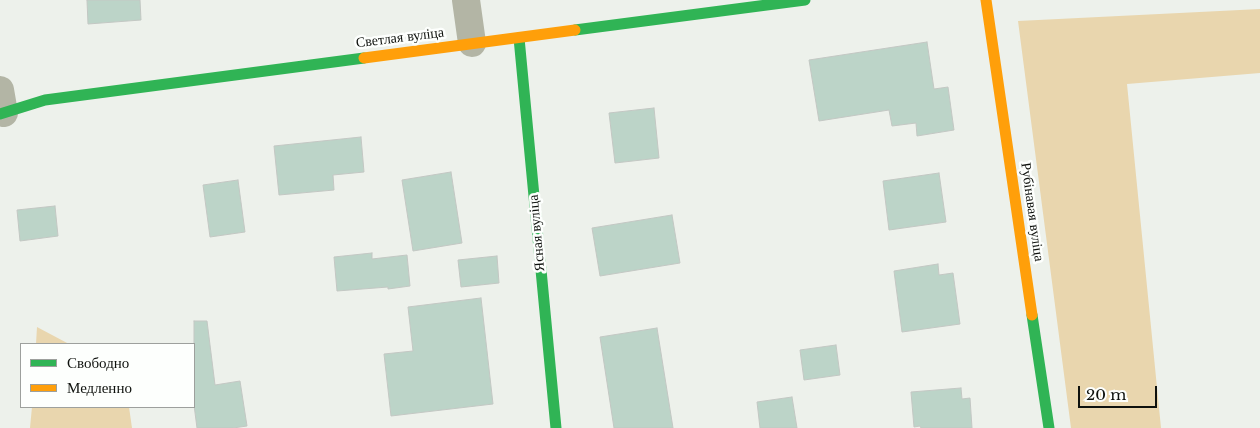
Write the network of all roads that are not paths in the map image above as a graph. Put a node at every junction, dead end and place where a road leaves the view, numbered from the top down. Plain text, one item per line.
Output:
1 (466, 0) edge
2 (805, 0) edge
3 (986, 0) edge
4 (519, 38) junction
5 (472, 44) junction
6 (1, 106) edge
7 (556, 428) edge
8 (1049, 428) edge

1 - 5 street
2 - 4 street, Светлая вуліца
3 - 8 street, Рубінавая вуліца
4 - 5 street, Светлая вуліца
4 - 7 street, Ясная вуліца
5 - 6 street, Светлая вуліца

